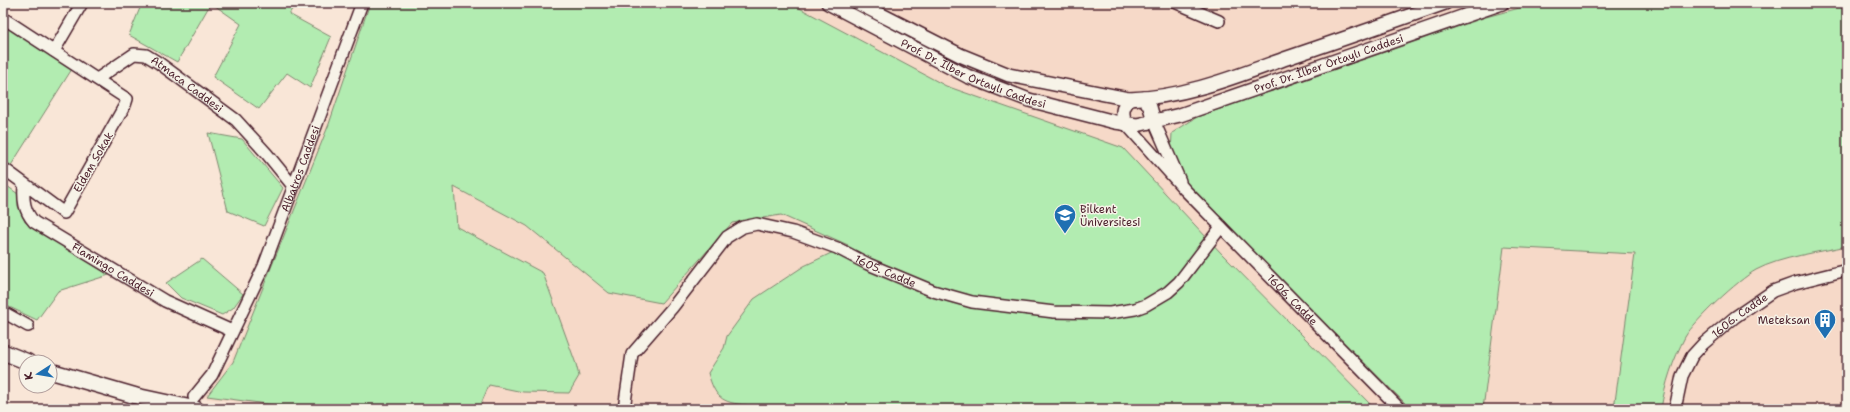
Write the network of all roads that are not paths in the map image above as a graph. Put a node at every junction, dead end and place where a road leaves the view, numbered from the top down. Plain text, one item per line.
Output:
1 (82, 3) edge
2 (362, 3) edge
3 (828, 3) edge
4 (858, 3) edge
5 (1176, 3) edge
6 (1445, 3) edge
7 (1502, 3) edge
8 (3, 18) edge
9 (1219, 21) dead end
10 (54, 50) junction
11 (97, 79) junction
12 (1145, 98) junction
13 (1130, 99) junction
14 (1154, 122) junction
15 (1126, 124) junction
16 (3, 168) edge
17 (24, 185) junction
18 (293, 186) junction
19 (1185, 190) junction
20 (1221, 227) junction
21 (1847, 270) edge
22 (3, 312) edge
23 (28, 326) dead end
24 (232, 331) junction
25 (3, 352) edge
26 (18, 358) edge
27 (58, 373) edge
28 (195, 403) edge
29 (624, 409) edge
30 (1400, 409) edge
31 (1675, 409) edge

1 - 10 street
2 - 18 street, Albatros Caddesi
3 - 15 street, Prof. Dr. İlber Ortaylı Caddesi
4 - 13 street, Prof. Dr. İlber Ortaylı Caddesi
5 - 9 street
6 - 12 street, Prof. Dr. İlber Ortaylı Caddesi
7 - 14 street, Prof. Dr. İlber Ortaylı Caddesi
8 - 10 street
10 - 11 street
11 - 17 street, Eldem Sokak
11 - 18 street, Atmaca Caddesi
12 - 13 street, Prof. Dr. İlber Ortaylı Caddesi
12 - 14 street
13 - 15 street
14 - 15 street, Prof. Dr. İlber Ortaylı Caddesi
14 - 19 street, 1606. Cadde
15 - 19 street, 1606. Cadde
16 - 17 street
17 - 24 street, Flamingo Caddesi
18 - 24 street, Albatros Caddesi
19 - 20 street, 1606. Cadde
20 - 29 street, 1605. Cadde
20 - 30 street, 1606. Cadde
21 - 31 street, 1606. Cadde
22 - 23 street
24 - 28 street, Albatros Caddesi
25 - 26 main road
27 - 28 main road

